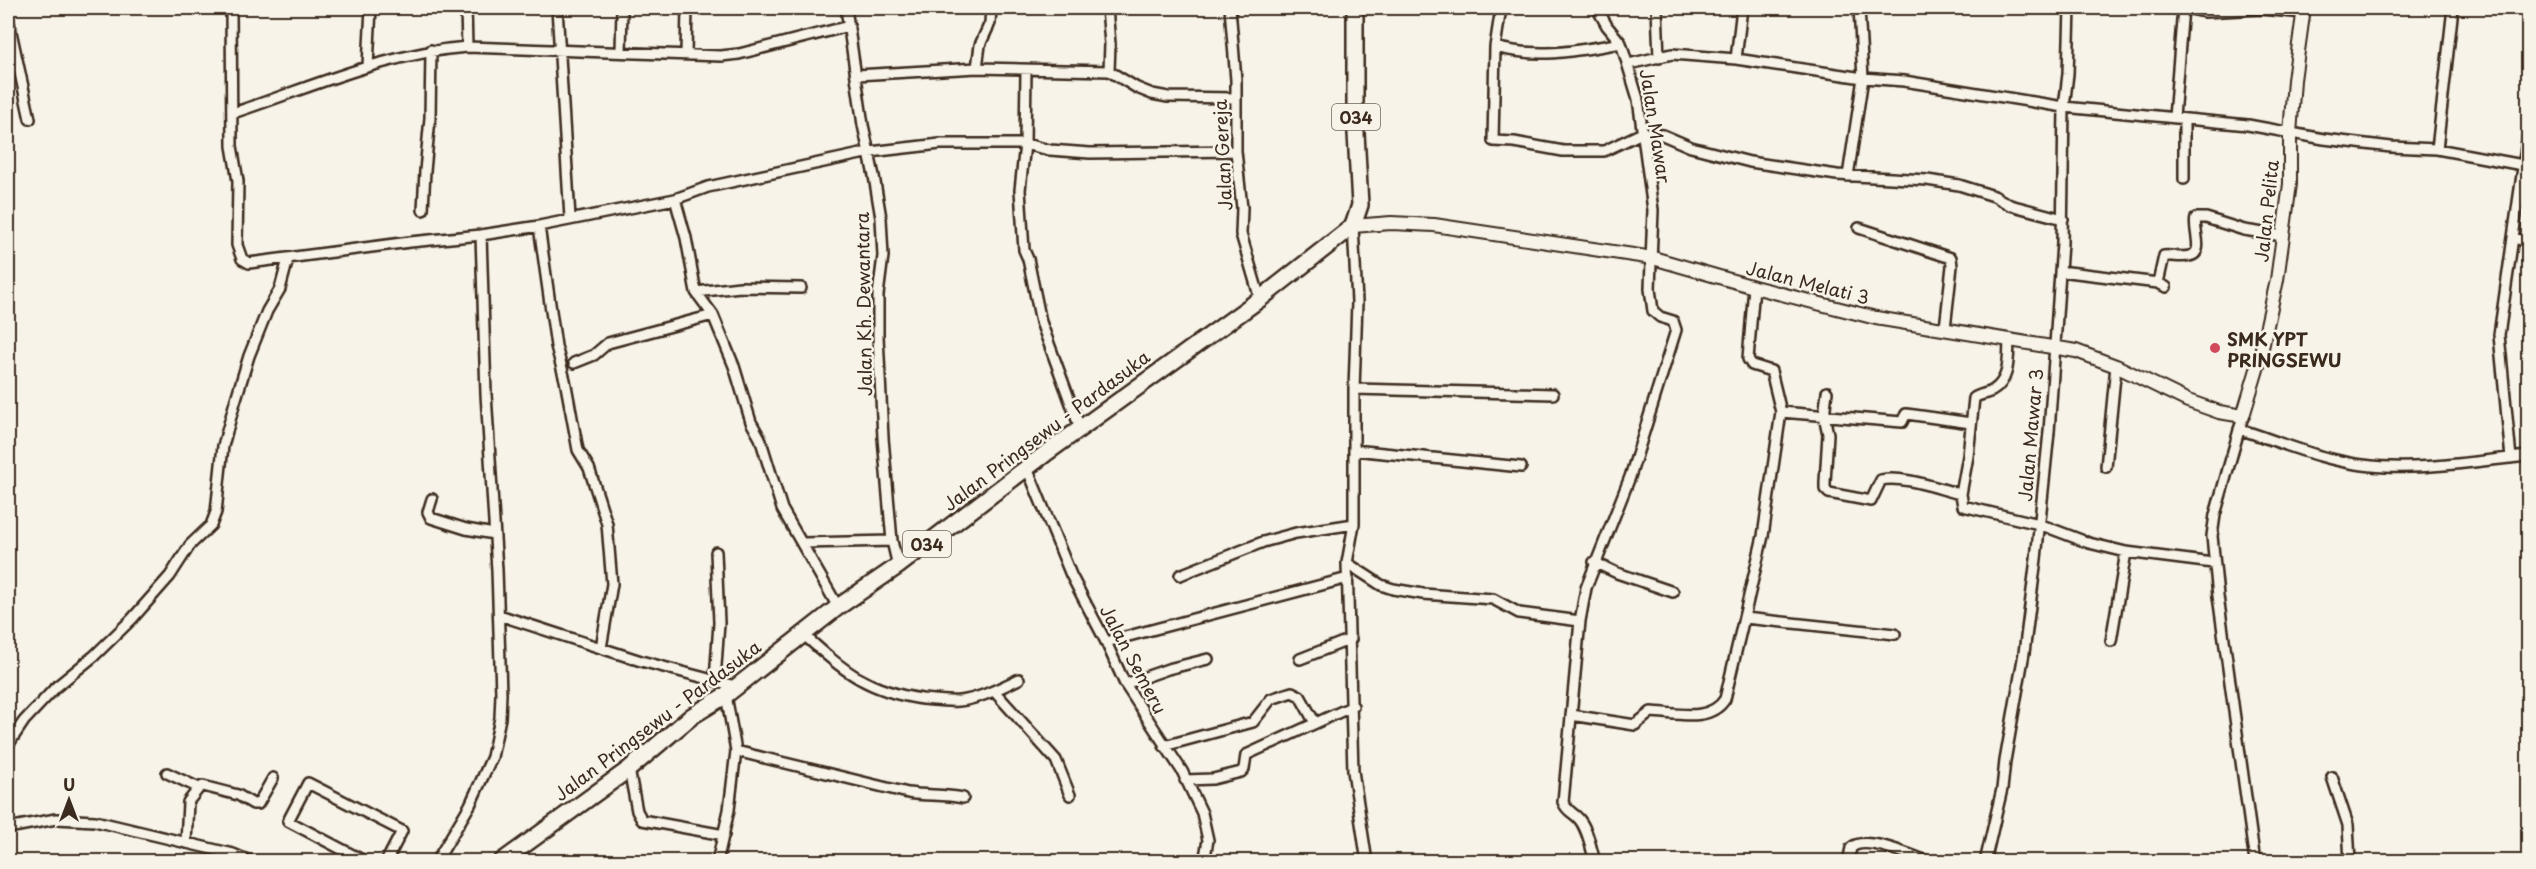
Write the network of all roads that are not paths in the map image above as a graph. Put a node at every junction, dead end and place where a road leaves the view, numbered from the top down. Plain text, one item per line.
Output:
1 (231, 8) edge
2 (371, 8) edge
3 (466, 8) edge
4 (557, 8) edge
5 (622, 8) edge
6 (687, 8) edge
7 (846, 8) edge
8 (991, 8) edge
9 (1107, 8) edge
10 (1230, 8) edge
11 (1355, 8) edge
12 (1501, 8) edge
13 (1597, 8) edge
14 (1657, 8) edge
15 (1742, 8) edge
16 (1859, 8) edge
17 (2070, 8) edge
18 (2184, 8) edge
19 (2453, 8) edge
20 (2304, 10) edge
21 (8, 18) edge
22 (849, 26) junction
23 (1621, 43) junction
24 (466, 47) junction
25 (1495, 47) junction
26 (559, 49) junction
27 (431, 50) junction
28 (621, 52) junction
29 (686, 54) junction
30 (1659, 58) junction
31 (1736, 59) junction
32 (1629, 64) junction
33 (368, 66) junction
34 (977, 68) junction
35 (1026, 70) junction
36 (1109, 71) junction
37 (857, 75) junction
38 (1863, 78) junction
39 (1235, 98) junction
40 (2064, 107) junction
41 (232, 113) junction
42 (2179, 118) junction
43 (30, 119) dead end
44 (1642, 133) junction
45 (2529, 133) edge
46 (2290, 134) junction
47 (1025, 144) junction
48 (2437, 149) junction
49 (1236, 151) junction
50 (870, 152) junction
51 (2526, 165) edge
52 (1848, 176) junction
53 (2184, 179) dead end
54 (675, 199) junction
55 (423, 210) dead end
56 (570, 218) junction
57 (2063, 219) junction
58 (538, 226) junction
59 (1353, 226) junction
60 (1859, 228) dead end
61 (481, 235) junction
62 (2283, 236) junction
63 (2514, 238) junction
64 (2529, 242) edge
65 (1653, 258) junction
66 (288, 259) junction
67 (2060, 271) junction
68 (1754, 287) junction
69 (801, 288) dead end
70 (696, 292) junction
71 (1260, 299) junction
72 (713, 315) junction
73 (1945, 328) junction
74 (2009, 339) junction
75 (2054, 348) junction
76 (574, 363) dead end
77 (2116, 366) junction
78 (1354, 389) junction
79 (1827, 392) dead end
80 (1553, 394) dead end
81 (1781, 412) junction
82 (1824, 416) junction
83 (2243, 416) junction
84 (1971, 423) junction
85 (1080, 428) junction
86 (2239, 429) junction
87 (1354, 450) junction
88 (2529, 456) edge
89 (2511, 458) junction
90 (1521, 467) dead end
91 (2106, 467) dead end
92 (1027, 468) junction
93 (1961, 494) junction
94 (432, 499) dead end
95 (1354, 524) junction
96 (2039, 524) junction
97 (494, 534) junction
98 (892, 541) junction
99 (802, 543) junction
100 (716, 552) dead end
101 (2126, 552) junction
102 (1594, 562) junction
103 (1347, 563) junction
104 (2213, 563) junction
105 (898, 566) junction
106 (1180, 574) dead end
107 (1348, 578) junction
108 (1673, 592) dead end
109 (838, 607) junction
110 (499, 615) junction
111 (1745, 618) junction
112 (1580, 621) junction
113 (1895, 634) dead end
114 (804, 635) junction
115 (1351, 639) junction
116 (2111, 641) dead end
117 (1106, 642) junction
118 (601, 648) junction
119 (1208, 659) dead end
120 (1300, 659) dead end
121 (1019, 679) dead end
122 (715, 680) junction
123 (1125, 684) junction
124 (730, 690) junction
125 (994, 691) junction
126 (1353, 706) junction
127 (1571, 715) junction
128 (1315, 723) junction
129 (8, 745) edge
130 (1164, 746) junction
131 (736, 751) junction
132 (629, 769) junction
133 (167, 773) dead end
134 (2332, 777) dead end
135 (273, 778) dead end
136 (1185, 780) junction
137 (199, 788) junction
138 (1070, 795) dead end
139 (963, 798) dead end
140 (8, 828) edge
141 (724, 835) junction
142 (186, 843) junction
143 (252, 861) edge
144 (366, 861) edge
145 (386, 861) edge
146 (436, 861) edge
147 (501, 861) edge
148 (717, 861) edge
149 (1204, 861) edge
150 (1366, 861) edge
151 (1594, 861) edge
152 (1848, 861) edge
153 (1929, 861) edge
154 (1985, 861) edge
155 (2255, 861) edge
156 (2350, 861) edge

1 - 41 street
2 - 33 street
3 - 24 street
4 - 26 street
5 - 28 street
6 - 29 street
7 - 22 street, Jalan Kh. Dewantara
8 - 34 street
9 - 36 street
10 - 39 street, Jalan Gereja
11 - 59 main road, 034
12 - 25 street
13 - 23 street, Jalan Mawar
14 - 30 street
15 - 31 street
16 - 38 street
17 - 40 street, Jalan Mawar 3
18 - 20 street
18 - 42 street
19 - 48 street
20 - 46 street, Jalan Pelita
21 - 43 street
22 - 29 street
22 - 37 street, Jalan Kh. Dewantara
23 - 25 street
23 - 32 street, Jalan Mawar
24 - 26 street
24 - 27 street
25 - 44 street
26 - 28 street
26 - 56 street
27 - 33 street
27 - 55 street
28 - 29 street
30 - 31 street
30 - 32 street
31 - 38 street
32 - 44 street, Jalan Mawar
33 - 41 street
34 - 35 street
34 - 37 street
35 - 36 street
35 - 47 street
36 - 39 street
37 - 50 street, Jalan Kh. Dewantara
38 - 40 street
38 - 52 street
39 - 49 street, Jalan Gereja
40 - 42 street
40 - 57 street, Jalan Mawar 3
41 - 66 street
42 - 46 street
42 - 53 street
44 - 52 street
44 - 65 street, Jalan Mawar
45 - 51 street
46 - 48 street
46 - 62 street, Jalan Pelita
47 - 49 street
47 - 50 street
47 - 85 street
48 - 51 street
49 - 71 street, Jalan Gereja
50 - 54 street
50 - 98 street, Jalan Kh. Dewantara
51 - 63 street
52 - 57 street
54 - 56 street
54 - 70 street
56 - 58 street
57 - 67 street, Jalan Mawar 3
58 - 61 street
58 - 118 street
59 - 65 street, Jalan Melati 3
59 - 71 main road, Jalan Pringsewu - Pardasuka / 034
59 - 78 street
60 - 73 street
61 - 66 street
61 - 97 street
62 - 67 street
62 - 83 street, Jalan Pelita
63 - 64 street
63 - 89 street
65 - 68 street, Jalan Melati 3
65 - 102 street, Jalan Mawar
66 - 129 street
67 - 75 street, Jalan Mawar 3
68 - 73 street, Jalan Melati 3
68 - 81 street
69 - 70 street
70 - 72 street
71 - 85 main road, Jalan Pringsewu - Pardasuka / 034
72 - 76 street
72 - 99 street
73 - 74 street, Jalan Melati 3
74 - 75 street, Jalan Melati 3
74 - 84 street
75 - 77 street, Jalan Melati 3
75 - 96 street, Jalan Mawar 3
77 - 83 street, Jalan Melati 3
77 - 91 street
78 - 80 street
78 - 87 street
79 - 82 street
81 - 82 street
81 - 111 street
82 - 84 street
82 - 93 street
83 - 86 street
84 - 93 street
85 - 92 main road, Jalan Pringsewu - Pardasuka / 034
86 - 89 street
86 - 104 street
87 - 90 street
87 - 95 street
88 - 89 street
92 - 105 main road, Jalan Pringsewu - Pardasuka / 034
92 - 117 street, Jalan Semeru
93 - 96 street
94 - 97 street
95 - 103 street
95 - 106 street
96 - 101 street
96 - 154 street, Jalan Mawar 3
97 - 110 street
98 - 99 street
98 - 105 street, Jalan Kh. Dewantara
99 - 109 street
100 - 122 street
101 - 104 street
101 - 116 street
102 - 108 street
102 - 112 street
103 - 107 street
103 - 112 street
104 - 155 street
105 - 109 main road, Jalan Pringsewu - Pardasuka / 034
107 - 115 street
107 - 117 street
109 - 114 main road, Jalan Pringsewu - Pardasuka / 034
110 - 118 street
110 - 146 street
111 - 113 street
111 - 127 street
112 - 127 street
114 - 124 main road, Jalan Pringsewu - Pardasuka / 034
114 - 125 street
115 - 120 street
115 - 126 street
117 - 123 street, Jalan Semeru
118 - 122 street
119 - 123 street
121 - 125 street
122 - 124 street
123 - 130 street, Jalan Semeru
124 - 131 street
124 - 132 main road, Jalan Pringsewu - Pardasuka / 034
125 - 138 street
126 - 128 street
126 - 150 street
127 - 151 street
128 - 130 street
128 - 136 street
130 - 136 street, Jalan Semeru
131 - 139 street
131 - 141 street
132 - 141 street
132 - 147 main road, Jalan Pringsewu - Pardasuka / 034
133 - 137 street
134 - 156 street
135 - 137 street
136 - 149 street, Jalan Semeru
137 - 142 street
140 - 142 street
141 - 148 street
142 - 143 street
144 - 145 street
152 - 153 street

